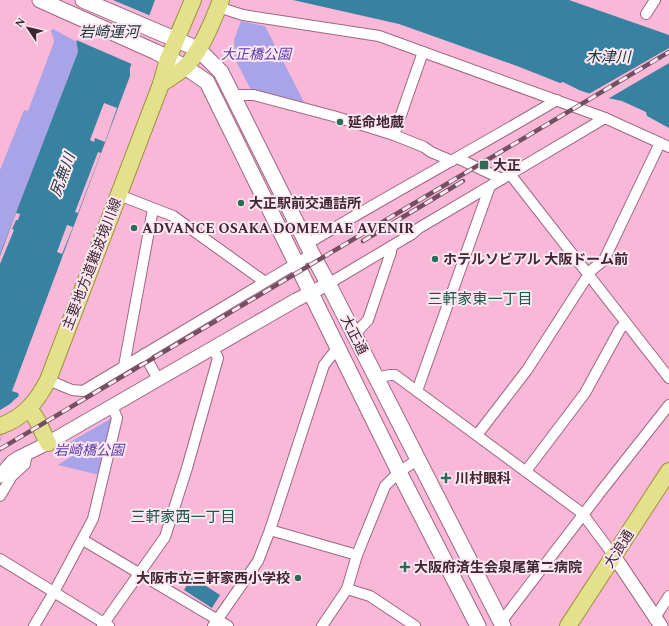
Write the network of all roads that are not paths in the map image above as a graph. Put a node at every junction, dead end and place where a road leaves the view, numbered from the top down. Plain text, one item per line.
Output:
1 (40, 0) edge
2 (83, 0) edge
3 (193, 0) edge
4 (654, 0) edge
5 (220, 4) edge
6 (646, 14) dead end
7 (176, 41) junction
8 (198, 50) junction
9 (422, 52) junction
10 (168, 59) junction
11 (185, 67) junction
12 (161, 84) junction
13 (233, 95) junction
14 (557, 100) junction
15 (605, 118) junction
16 (394, 135) junction
17 (660, 143) junction
18 (669, 148) edge
19 (454, 160) junction
20 (506, 176) junction
21 (490, 186) junction
22 (118, 195) junction
23 (153, 209) junction
24 (392, 246) junction
25 (309, 249) junction
26 (297, 264) junction
27 (589, 274) junction
28 (265, 282) junction
29 (328, 284) junction
30 (310, 292) junction
31 (626, 323) junction
32 (354, 335) junction
33 (338, 347) junction
34 (213, 349) junction
35 (144, 354) junction
36 (124, 366) junction
37 (376, 378) junction
38 (669, 378) edge
39 (158, 379) junction
40 (48, 380) junction
41 (417, 391) junction
42 (669, 405) edge
43 (112, 406) junction
44 (29, 408) junction
45 (3, 425) edge
46 (477, 435) junction
47 (48, 443) junction
48 (27, 453) junction
49 (417, 460) junction
50 (526, 471) junction
51 (669, 471) edge
52 (399, 472) junction
53 (0, 476) edge
54 (0, 496) edge
55 (583, 515) junction
56 (270, 530) junction
57 (83, 540) junction
58 (357, 555) junction
59 (614, 556) junction
60 (0, 559) edge
61 (139, 574) junction
62 (347, 589) junction
63 (54, 592) junction
64 (669, 596) edge
65 (658, 622) edge
66 (215, 623) edge
67 (502, 624) edge
68 (105, 625) edge
69 (34, 626) edge
70 (228, 626) edge
71 (322, 626) edge
72 (415, 626) edge
73 (478, 626) edge
74 (568, 626) edge

1 - 10 main road, 大正通
2 - 7 main road
3 - 7 main road, 主要地方道難波境川線
4 - 6 street
5 - 8 main road
5 - 9 street
7 - 8 main road
7 - 10 main road, 主要地方道難波境川線
8 - 11 main road
8 - 13 main road, 大正通
9 - 14 street
9 - 16 street
10 - 11 main road, 大正通
10 - 12 main road, 主要地方道難波境川線
11 - 12 main road
11 - 26 main road, 大正通
12 - 22 main road, 主要地方道難波境川線
13 - 16 street
13 - 25 main road, 大正通
14 - 15 street
14 - 19 street
15 - 17 street
15 - 20 street
16 - 19 street
17 - 18 street
17 - 27 street
19 - 20 street
19 - 25 street
20 - 21 street
20 - 27 street
21 - 24 street
21 - 41 street
22 - 23 street
22 - 40 main road, 主要地方道難波境川線
23 - 28 street
23 - 36 street
24 - 29 street
24 - 32 street
25 - 26 street
25 - 29 main road, 大正通
26 - 28 street
26 - 30 main road, 大正通
27 - 31 street
27 - 46 street
28 - 35 street
29 - 30 street
29 - 32 main road, 大正通
30 - 33 main road, 大正通
30 - 34 street
31 - 38 street
31 - 50 street
32 - 37 main road, 大正通
33 - 52 main road, 大正通
33 - 56 street
34 - 39 street
34 - 61 street
35 - 36 street
35 - 39 street
36 - 40 street
37 - 41 street
37 - 49 main road, 大正通
39 - 43 street
40 - 44 main road, 主要地方道難波境川線
41 - 46 street
42 - 55 street
43 - 47 street
43 - 57 street
44 - 45 main road, 主要地方道難波境川線
44 - 47 main road
46 - 50 street
47 - 48 street
48 - 53 street
48 - 54 street
49 - 52 street
49 - 67 main road, 大正通
50 - 55 street
51 - 59 main road, 大浪通
52 - 58 street
52 - 73 main road, 大正通
55 - 59 street
55 - 67 street
56 - 58 street
56 - 66 street
57 - 61 street
57 - 63 street
58 - 62 street
59 - 65 street
59 - 74 main road, 大浪通
60 - 63 street
61 - 66 street
61 - 68 street
62 - 71 street
62 - 72 street
63 - 68 street
63 - 69 street
64 - 65 street
66 - 70 street

